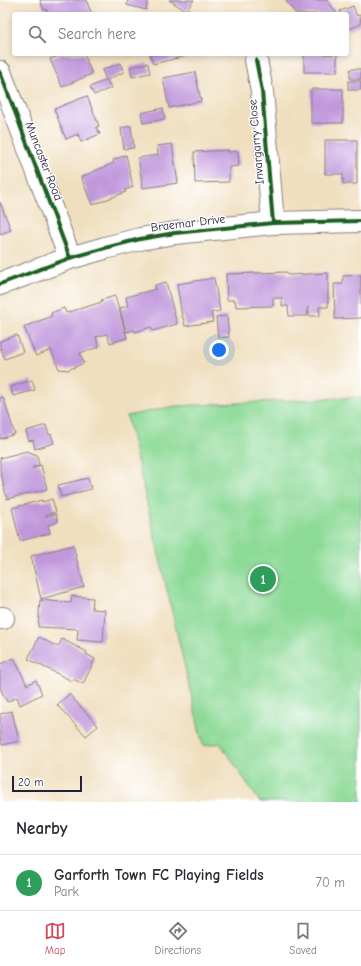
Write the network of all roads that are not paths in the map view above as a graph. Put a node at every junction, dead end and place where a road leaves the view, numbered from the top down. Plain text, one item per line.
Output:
1 (256, 60) dead end
2 (0, 72) edge
3 (361, 221) edge
4 (272, 223) junction
5 (70, 258) junction
6 (0, 284) edge

1 - 4 street, Invargarry Close
2 - 5 street, Muncaster Road
3 - 4 street, Braemar Drive
4 - 5 street, Braemar Drive
5 - 6 street, Braemar Drive

